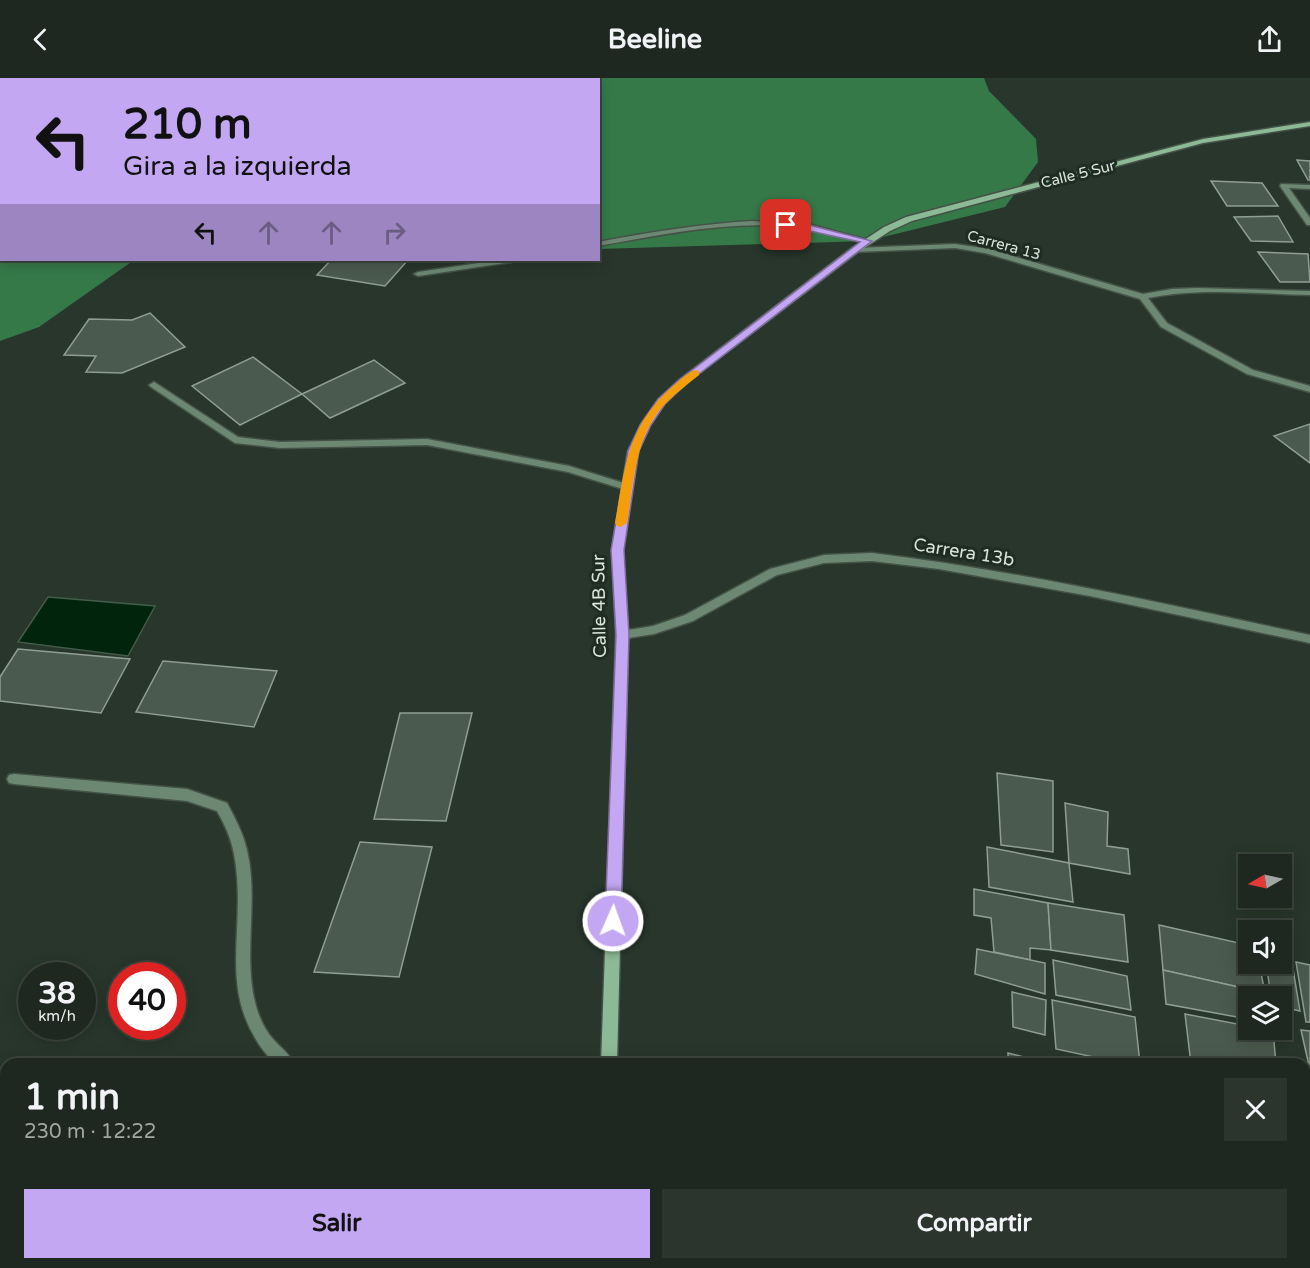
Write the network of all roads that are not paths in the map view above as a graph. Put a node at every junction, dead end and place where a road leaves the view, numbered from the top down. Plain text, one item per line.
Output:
1 (1310, 124) edge
2 (1310, 187) edge
3 (1310, 223) edge
4 (867, 241) junction
5 (600, 244) edge
6 (855, 250) junction
7 (505, 261) edge
8 (418, 274) dead end
9 (1310, 293) edge
10 (1143, 297) junction
11 (154, 385) dead end
12 (1310, 389) edge
13 (626, 487) junction
14 (622, 635) junction
15 (1310, 639) edge
16 (14, 779) dead end
17 (279, 1058) edge
18 (609, 1058) edge

1 - 4 street, Calle 5 Sur
2 - 3 street
4 - 5 street
4 - 6 street, Calle 5 Sur
6 - 10 street, Carrera 13
6 - 13 street, Calle 4B Sur
7 - 8 street
9 - 10 street
10 - 12 street
11 - 13 street
13 - 14 street, Calle 4B Sur
14 - 15 street, Carrera 13b
14 - 18 street, Calle 4B Sur
16 - 17 street

